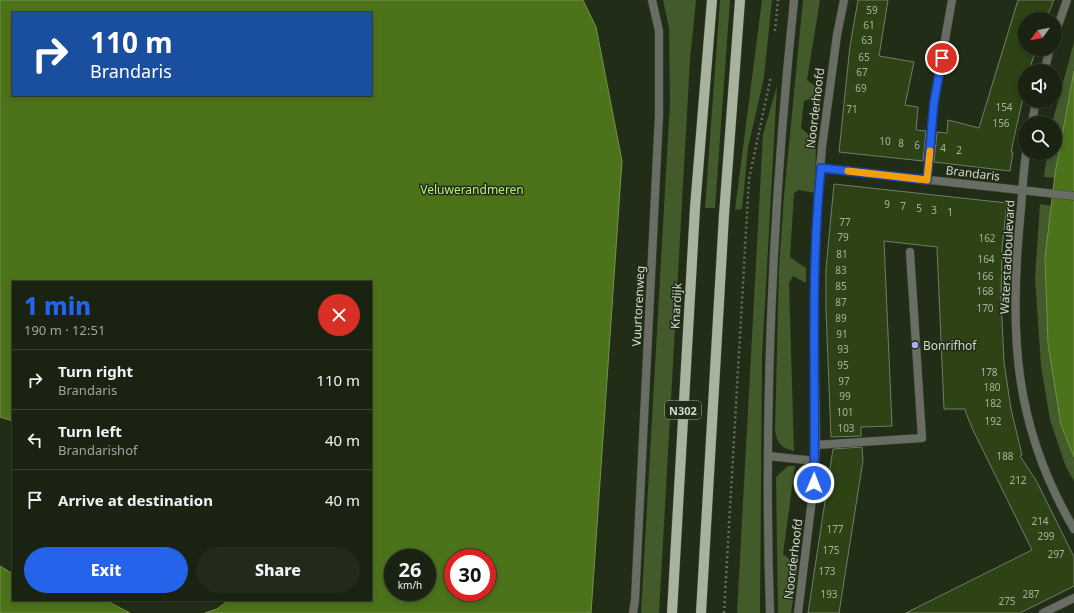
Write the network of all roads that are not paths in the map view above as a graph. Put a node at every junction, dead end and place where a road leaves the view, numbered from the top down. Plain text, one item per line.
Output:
1 (652, 0) edge
2 (712, 0) edge
3 (740, 0) edge
4 (794, 0) edge
5 (844, 0) edge
6 (952, 0) edge
7 (1067, 0) edge
8 (1062, 14) edge
9 (1025, 160) edge
10 (821, 168) junction
11 (927, 180) junction
12 (1022, 191) junction
13 (1074, 196) edge
14 (910, 252) dead end
15 (816, 445) junction
16 (768, 456) junction
17 (815, 461) junction
18 (1074, 529) edge
19 (1074, 598) edge
20 (633, 613) edge
21 (672, 613) edge
22 (701, 613) edge
23 (770, 613) edge
24 (798, 613) edge
25 (1043, 613) edge

1 - 20 street, Vuurtorenweg
2 - 21 main road, Knardijk / N302
3 - 22 main road, N302
4 - 16 street
5 - 10 street, Noorderhoofd
6 - 11 street
7 - 8 street
9 - 12 street, Waterstadboulevard
10 - 11 street, Brandaris
10 - 15 street, Noorderhoofd
11 - 12 street, Brandaris
12 - 13 street, Brandaris
12 - 18 street, Waterstadboulevard
14 - 15 street
15 - 17 street, Noorderhoofd
16 - 17 street
16 - 23 street
17 - 24 street, Noorderhoofd
19 - 25 street

